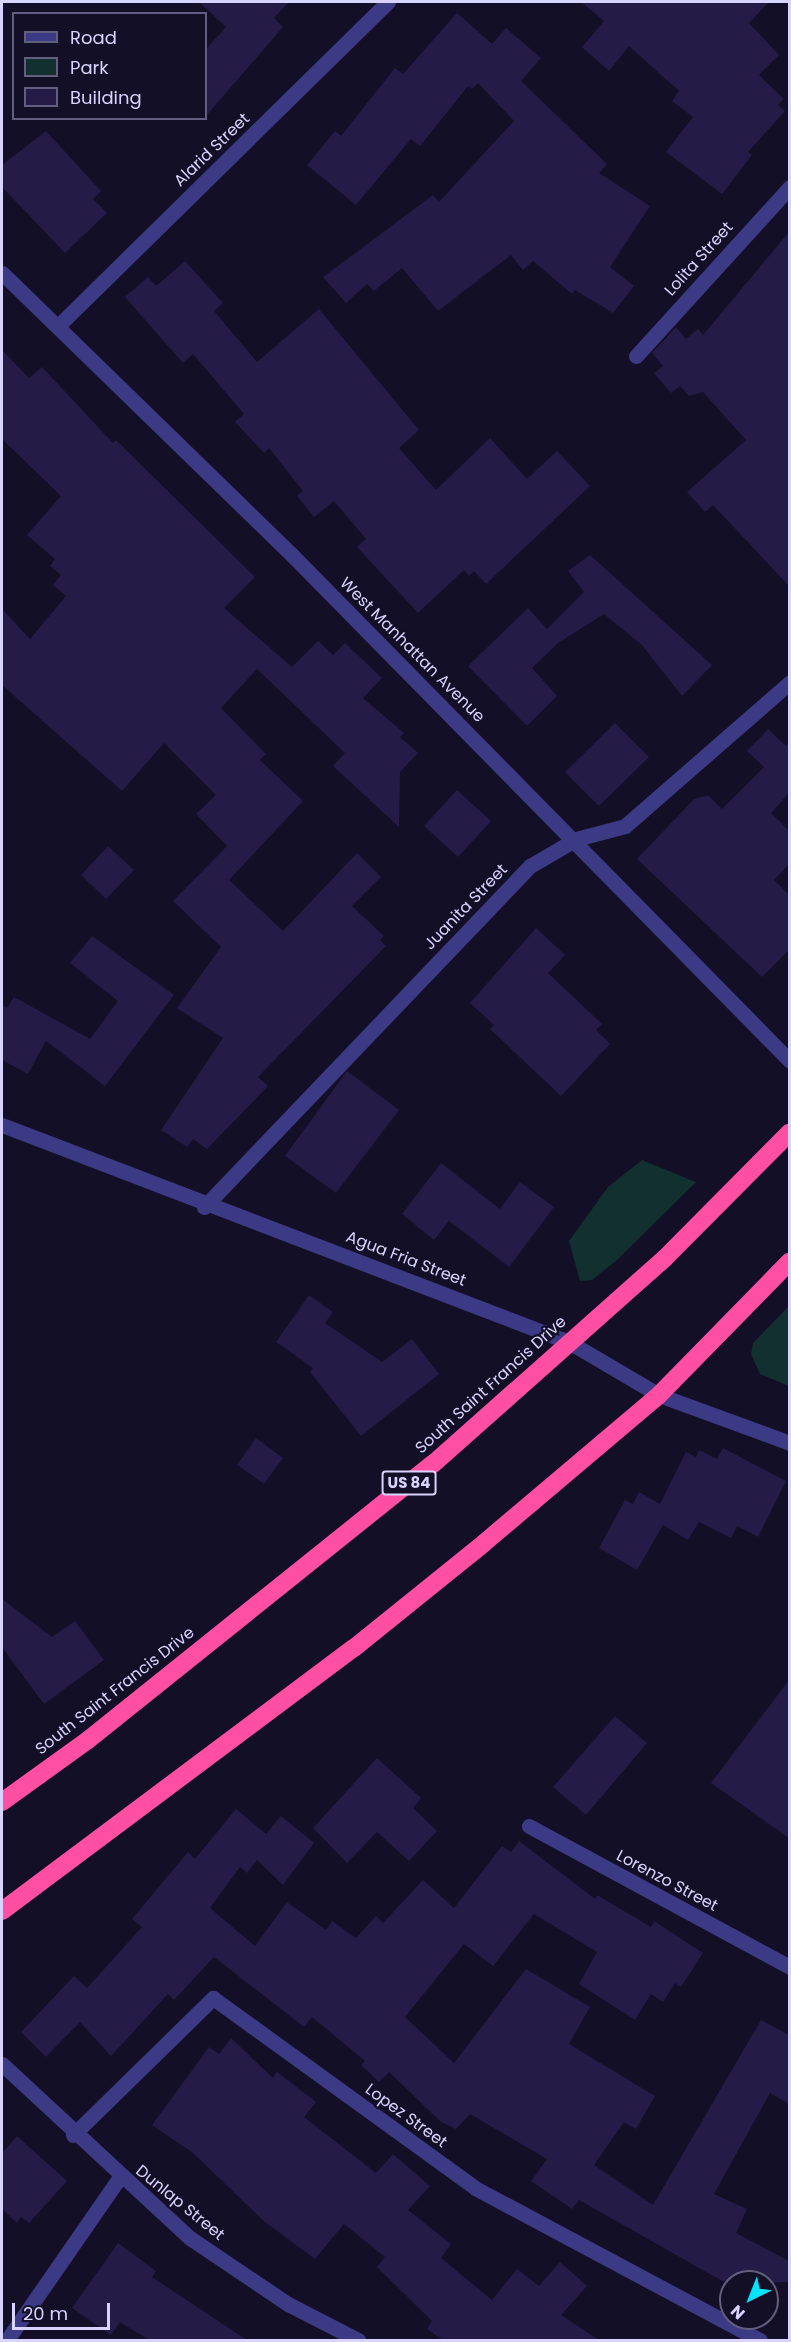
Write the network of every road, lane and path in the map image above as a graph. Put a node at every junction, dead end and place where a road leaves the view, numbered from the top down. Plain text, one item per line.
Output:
1 (388, 2) edge
2 (789, 187) edge
3 (2, 273) edge
4 (60, 324) junction
5 (636, 356) dead end
6 (789, 682) edge
7 (576, 839) junction
8 (789, 1061) edge
9 (2, 1125) edge
10 (789, 1132) edge
11 (204, 1207) junction
12 (789, 1261) edge
13 (569, 1342) junction
14 (659, 1395) junction
15 (789, 1443) edge
16 (2, 1802) edge
17 (529, 1826) dead end
18 (2, 1911) edge
19 (789, 1967) edge
20 (2, 2064) edge
21 (73, 2135) junction
22 (120, 2177) junction
23 (7, 2340) edge
24 (358, 2340) edge
25 (760, 2340) edge

1 - 4 street, Alarid Street
2 - 5 street, Lolita Street
3 - 4 street, West Manhattan Avenue
4 - 7 street, West Manhattan Avenue
6 - 7 street, Juanita Street
7 - 8 street, West Manhattan Avenue
7 - 11 street, Juanita Street
9 - 11 street, Agua Fria Street
10 - 13 highway, South Saint Francis Drive / US 84
11 - 13 street, Agua Fria Street
12 - 14 highway
13 - 14 street, Agua Fria Street
13 - 16 highway, South Saint Francis Drive / US 84
14 - 15 street, Agua Fria Street
14 - 18 highway
17 - 19 street, Lorenzo Street
20 - 21 street, Dunlap Street
21 - 22 street, Dunlap Street
21 - 25 street, Lopez Street
22 - 23 street
22 - 24 street, Dunlap Street

